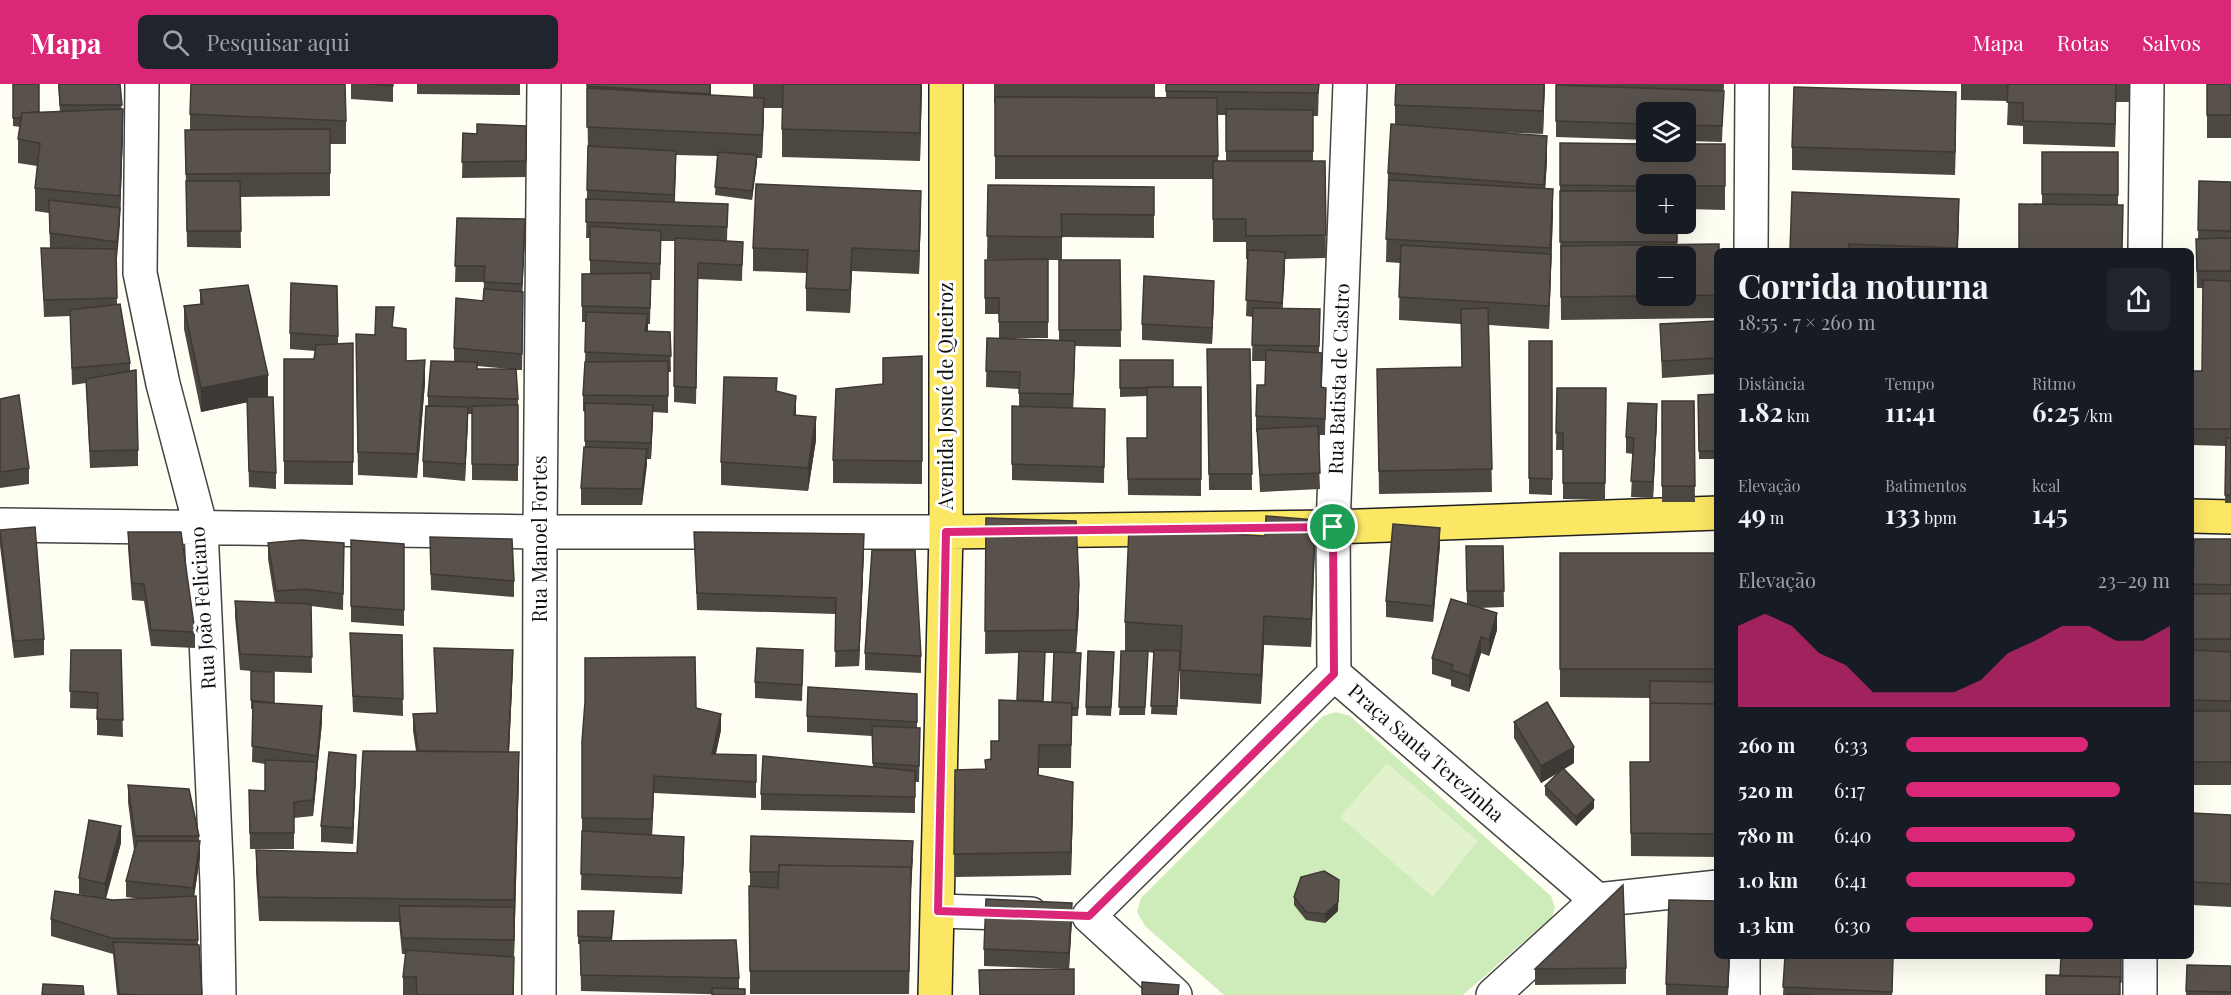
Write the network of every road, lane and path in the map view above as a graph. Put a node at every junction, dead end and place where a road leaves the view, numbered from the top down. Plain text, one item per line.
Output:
1 (142, 84) edge
2 (544, 84) edge
3 (946, 84) edge
4 (1350, 84) edge
5 (1752, 84) edge
6 (2147, 84) edge
7 (1751, 248) edge
8 (2145, 248) edge
9 (1714, 513) edge
10 (2194, 516) edge
11 (2231, 517) edge
12 (0, 525) edge
13 (1333, 527) junction
14 (201, 528) junction
15 (540, 532) junction
16 (946, 532) junction
17 (1334, 674) junction
18 (1714, 887) edge
19 (1597, 900) junction
20 (938, 911) junction
21 (1089, 916) junction
22 (1743, 959) edge
23 (2140, 959) edge
24 (219, 995) edge
25 (539, 995) edge
26 (935, 995) edge
27 (1175, 995) edge
28 (1493, 995) edge
29 (1743, 995) edge
30 (2140, 995) edge

1 - 14 street, Rua João Feliciano
2 - 15 street, Rua Manoel Fortes
3 - 16 main road, Avenida Josué de Queiroz
4 - 13 street, Rua Batista de Castro
5 - 7 street
6 - 8 street
9 - 13 main road
10 - 11 main road
12 - 14 street
13 - 16 main road
13 - 17 street, Rua Batista de Castro
14 - 15 street
14 - 24 street, Rua João Feliciano
15 - 16 street
15 - 25 street, Rua Manoel Fortes
16 - 20 main road, Avenida Josué de Queiroz
17 - 19 street, Praça Santa Terezinha
17 - 21 street, Praça Santa Terezinha
18 - 19 street
19 - 28 street
20 - 21 street
20 - 26 main road, Avenida Josué de Queiroz
21 - 27 street
22 - 29 street
23 - 30 street

